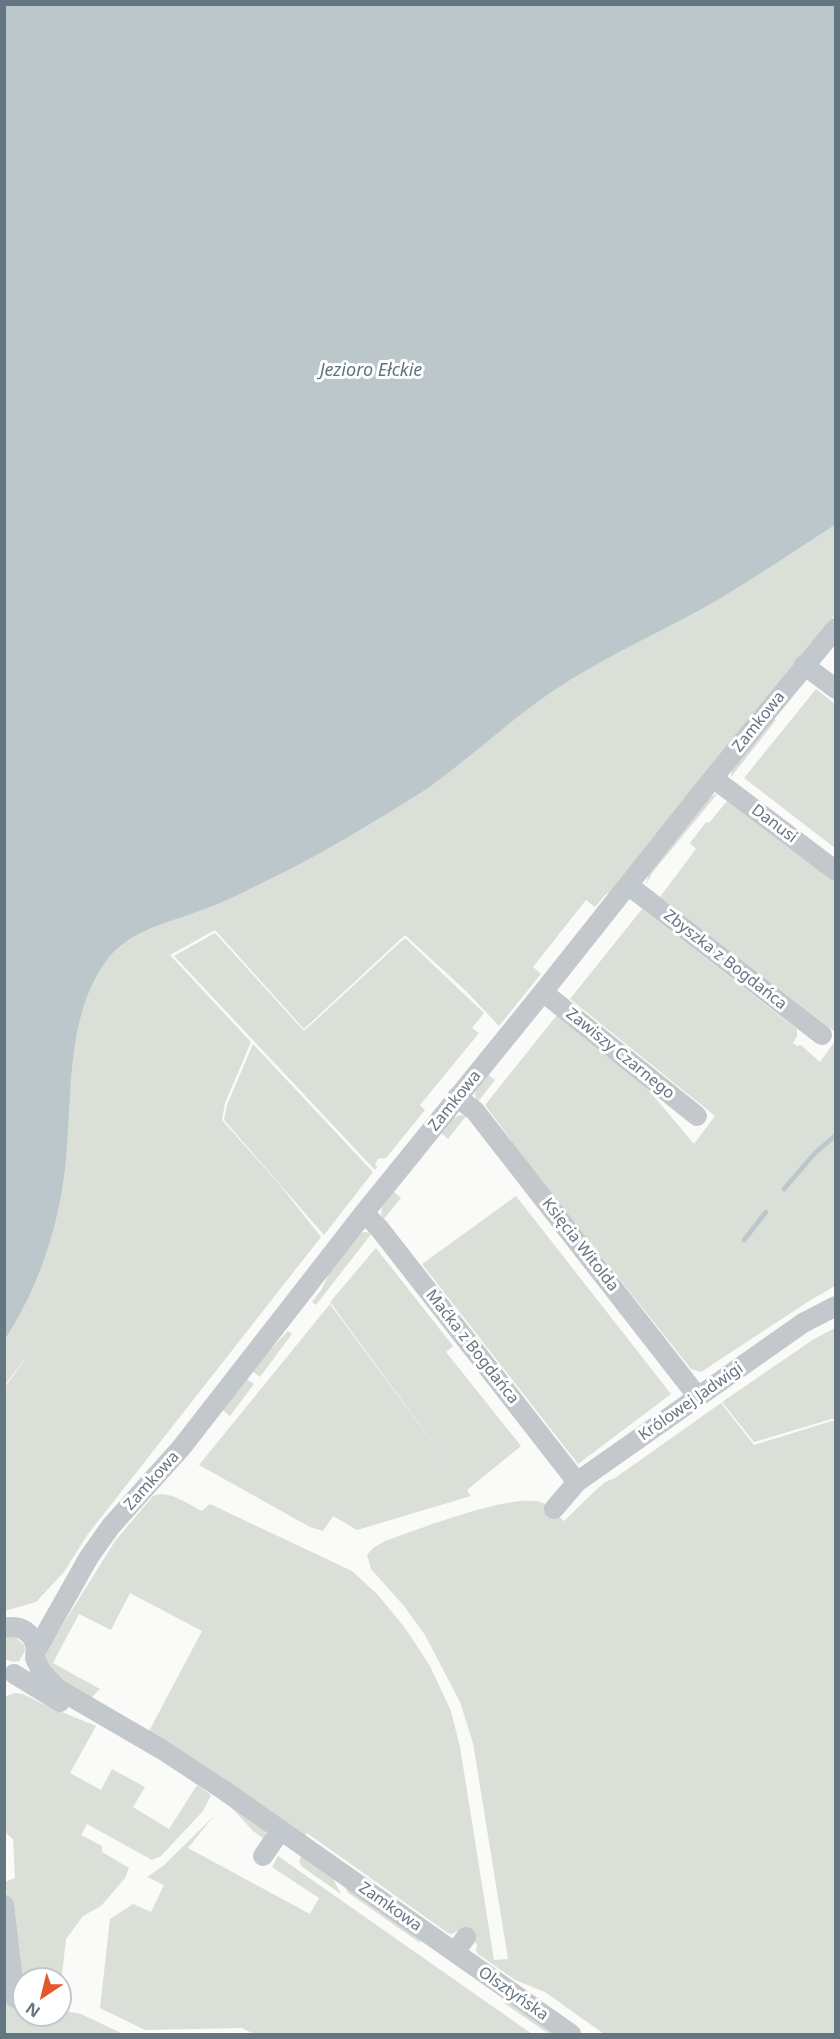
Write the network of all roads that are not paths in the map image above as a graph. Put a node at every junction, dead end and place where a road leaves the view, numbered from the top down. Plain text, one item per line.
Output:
1 (836, 628) edge
2 (804, 666) junction
3 (836, 689) edge
4 (713, 778) junction
5 (836, 870) edge
6 (628, 885) junction
7 (543, 992) junction
8 (822, 1035) dead end
9 (457, 1097) junction
10 (697, 1116) dead end
11 (364, 1213) junction
12 (836, 1306) edge
13 (698, 1397) junction
14 (578, 1482) junction
15 (554, 1509) dead end
16 (79, 1576) junction
17 (10, 1627) edge
18 (35, 1654) junction
19 (9, 1673) edge
20 (115, 1723) junction
21 (281, 1830) junction
22 (263, 1856) dead end
23 (4, 1905) edge
24 (460, 1945) joint
25 (12, 1973) edge
26 (571, 2034) edge

1 - 2 street, Zamkowa
2 - 3 street
2 - 4 street, Zamkowa
4 - 5 street, Danusi
4 - 6 street, Zamkowa
6 - 7 street, Zamkowa
6 - 8 street, Zbyszka z Bogdańca
7 - 9 street, Zamkowa
7 - 10 street, Zawiszy Czarnego
9 - 11 street, Zamkowa
9 - 13 street, Księcia Witolda
11 - 14 street, Maćka z Bogdańca
11 - 16 street, Zamkowa
12 - 13 street, Królowej Jadwigi
13 - 14 street, Królowej Jadwigi
14 - 15 street, Królowej Jadwigi
16 - 17 street, Zamkowa
16 - 18 street, Zamkowa
17 - 18 street
18 - 19 street
18 - 20 street, Zamkowa
19 - 20 street, Zamkowa
20 - 21 street, Zamkowa
21 - 22 street
21 - 24 street, Zamkowa
23 - 25 street
24 - 26 street, Olsztyńska

